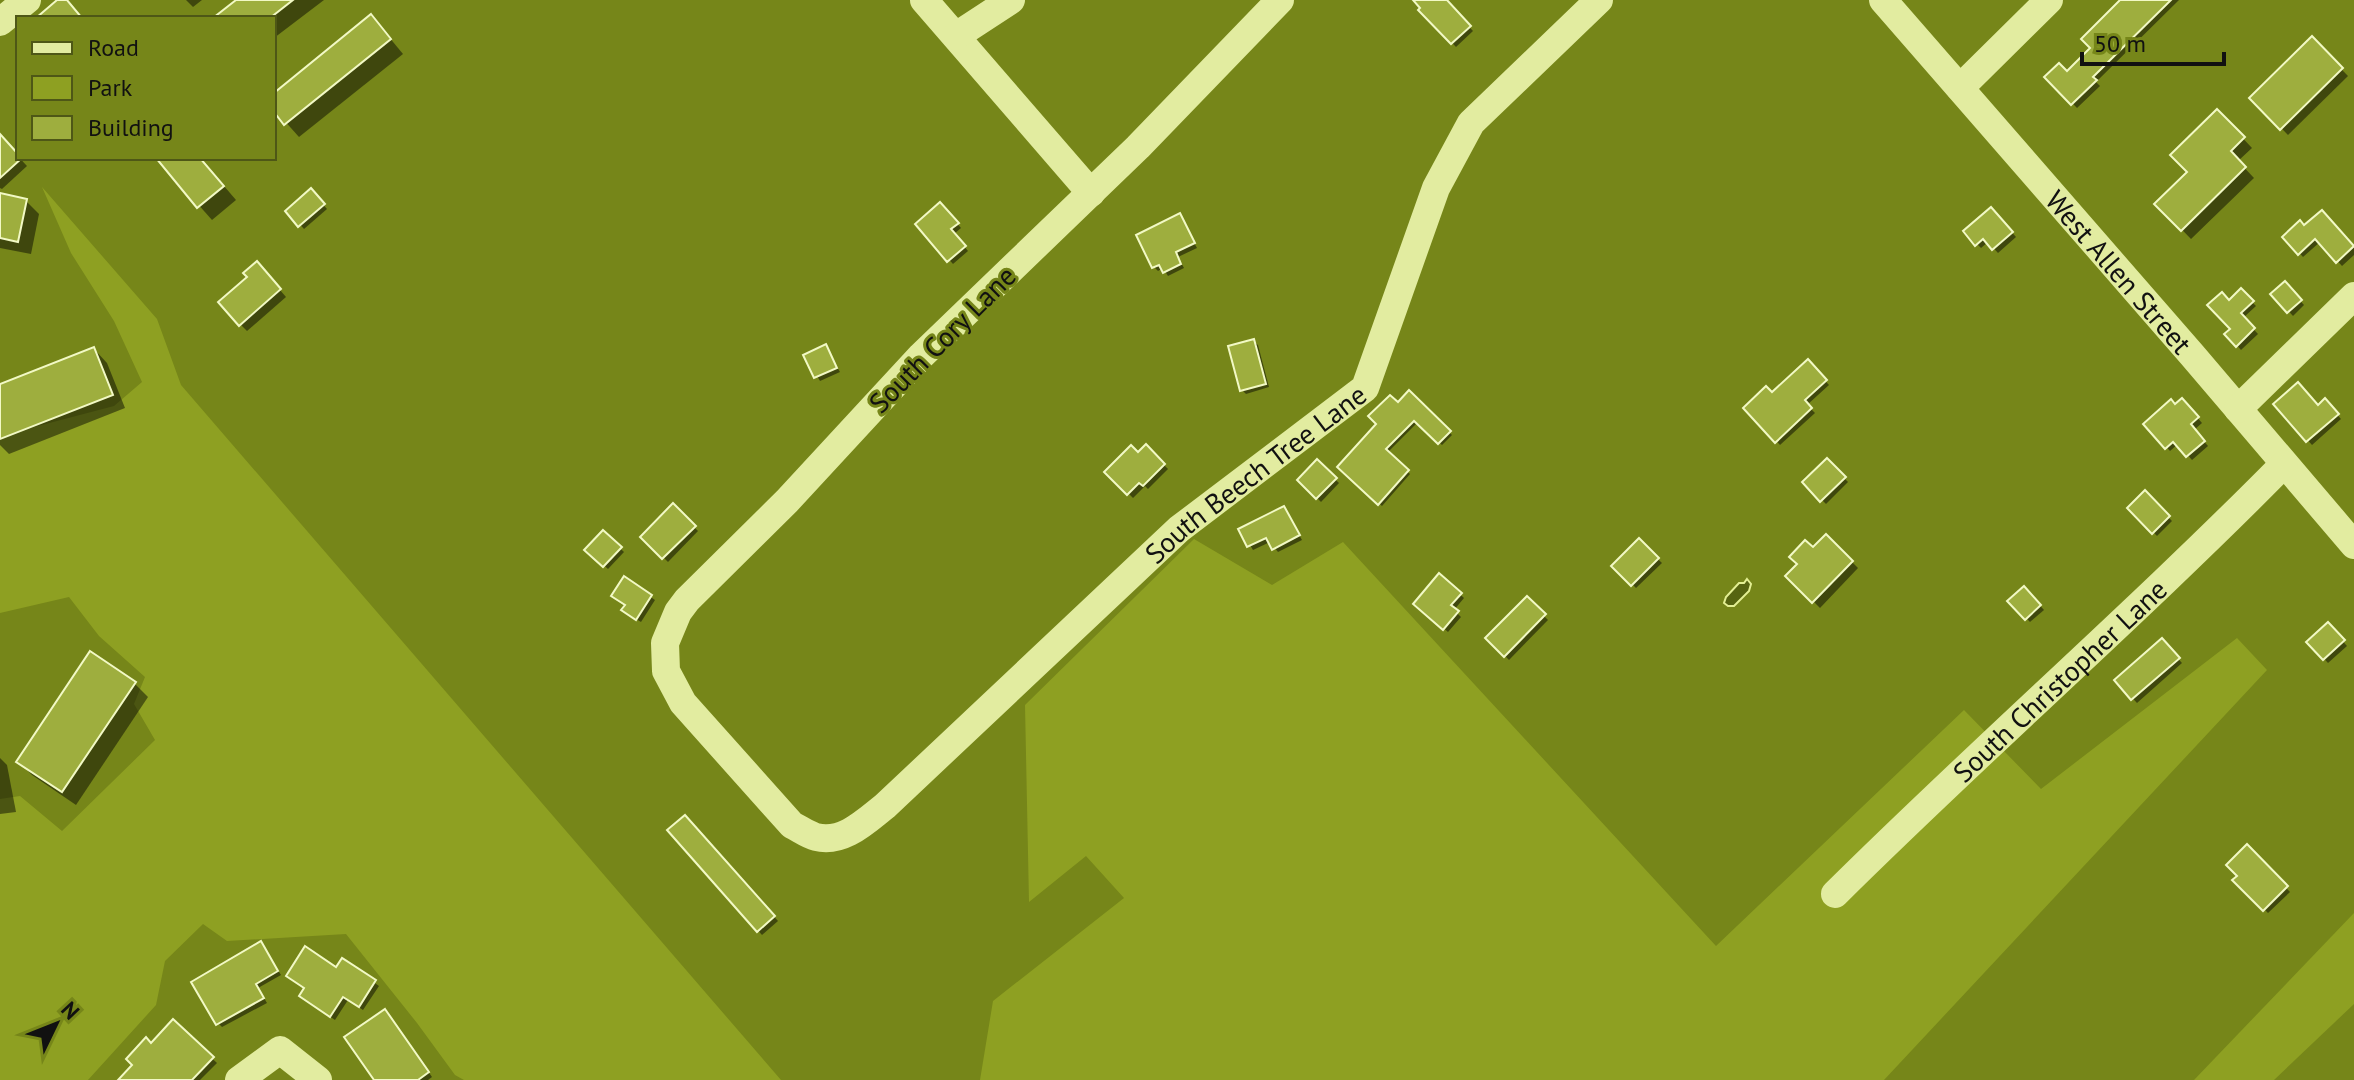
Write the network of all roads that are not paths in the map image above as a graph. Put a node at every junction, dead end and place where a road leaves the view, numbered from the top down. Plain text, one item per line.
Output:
1 (27, 0) edge
2 (924, 0) edge
3 (1011, 0) edge
4 (1280, 0) edge
5 (1599, 0) edge
6 (1883, 0) edge
7 (2049, 0) edge
8 (0, 22) edge
9 (956, 36) junction
10 (1960, 88) junction
11 (1091, 193) junction
12 (2354, 296) edge
13 (2238, 409) junction
14 (2284, 464) junction
15 (2354, 544) edge
16 (792, 825) joint
17 (1835, 894) dead end
18 (239, 1080) edge
19 (318, 1080) edge

1 - 8 street
2 - 9 street
3 - 9 street
4 - 11 street, South Cory Lane
5 - 16 street, South Beech Tree Lane
6 - 10 street, West Allen Street
7 - 10 street
9 - 11 street
10 - 13 street, West Allen Street
11 - 16 street, South Cory Lane
12 - 13 street
13 - 14 street, West Allen Street
14 - 15 street, West Allen Street
14 - 17 street, South Christopher Lane
18 - 19 street

